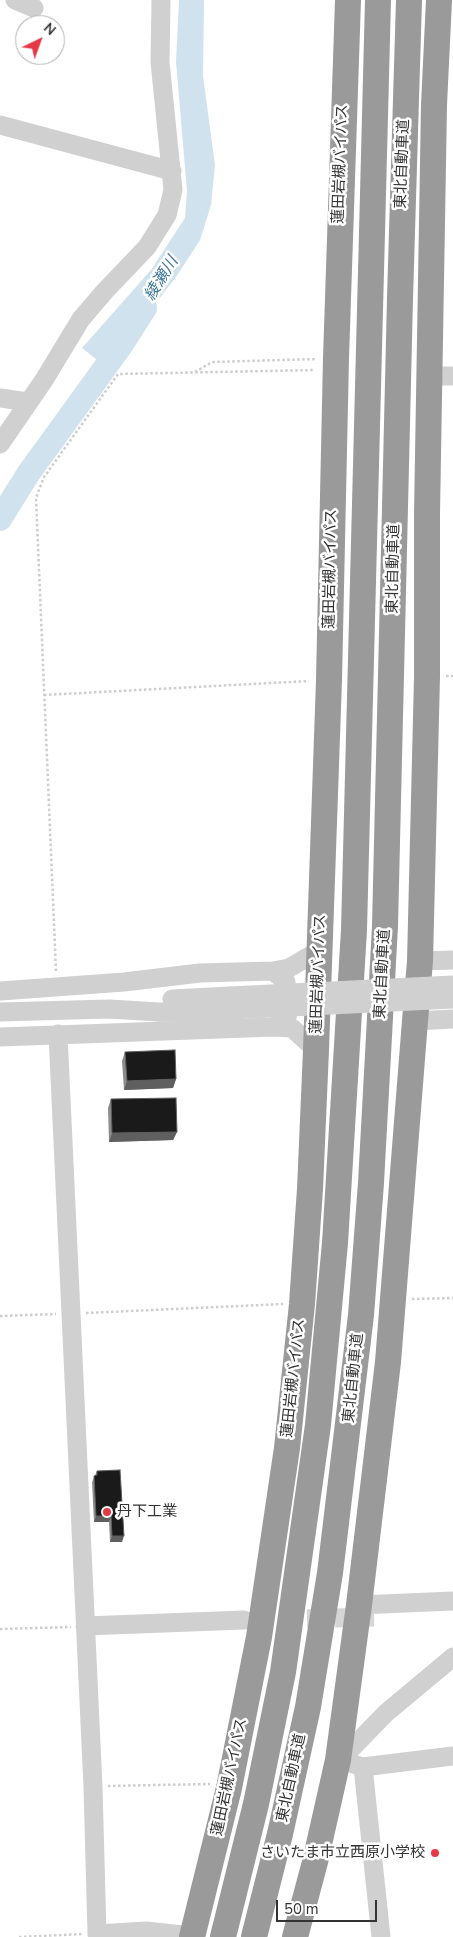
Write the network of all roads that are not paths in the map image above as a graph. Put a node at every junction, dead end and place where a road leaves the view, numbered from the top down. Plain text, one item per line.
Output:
1 (15, 0) edge
2 (161, 0) edge
3 (348, 0) edge
4 (378, 0) edge
5 (409, 0) edge
6 (439, 0) edge
7 (34, 8) dead end
8 (445, 48) edge
9 (0, 125) edge
10 (172, 171) junction
11 (441, 376) edge
12 (0, 398) edge
13 (28, 402) junction
14 (0, 444) edge
15 (320, 950) junction
16 (453, 960) edge
17 (420, 961) junction
18 (273, 971) junction
19 (453, 985) edge
20 (0, 992) edge
21 (453, 1000) edge
22 (230, 1003) junction
23 (0, 1012) edge
24 (453, 1019) edge
25 (415, 1021) junction
26 (274, 1027) junction
27 (58, 1034) junction
28 (0, 1037) edge
29 (316, 1050) junction
30 (453, 1601) edge
31 (367, 1611) junction
32 (453, 1614) edge
33 (244, 1620) tunnel mouth
34 (85, 1626) junction
35 (453, 1657) edge
36 (453, 1756) edge
37 (338, 1760) junction
38 (363, 1767) junction
39 (97, 1935) edge
40 (192, 1936) edge
41 (223, 1937) edge
42 (254, 1937) edge
43 (295, 1937) edge
44 (381, 1937) edge

1 - 7 street
2 - 10 street
3 - 15 highway, 蓮田岩槻バイパス
4 - 41 highway, 東北自動車道
5 - 42 highway, 東北自動車道
6 - 8 highway
8 - 11 highway
9 - 10 street
10 - 13 street
11 - 17 highway
12 - 13 street
13 - 14 street
15 - 18 street
15 - 29 highway, 蓮田岩槻バイパス
16 - 17 street
17 - 25 highway
18 - 20 street
18 - 26 street
19 - 22 street, bridge
21 - 22 street, bridge
22 - 23 street
24 - 25 street
25 - 31 highway
26 - 27 street
26 - 29 street
27 - 28 street
27 - 34 street
29 - 40 highway, 蓮田岩槻バイパス
30 - 31 street
31 - 32 street
31 - 37 highway
33 - 34 street
34 - 39 street
35 - 37 street
36 - 38 street
37 - 38 street
37 - 43 highway
38 - 44 street
39 - 40 street

